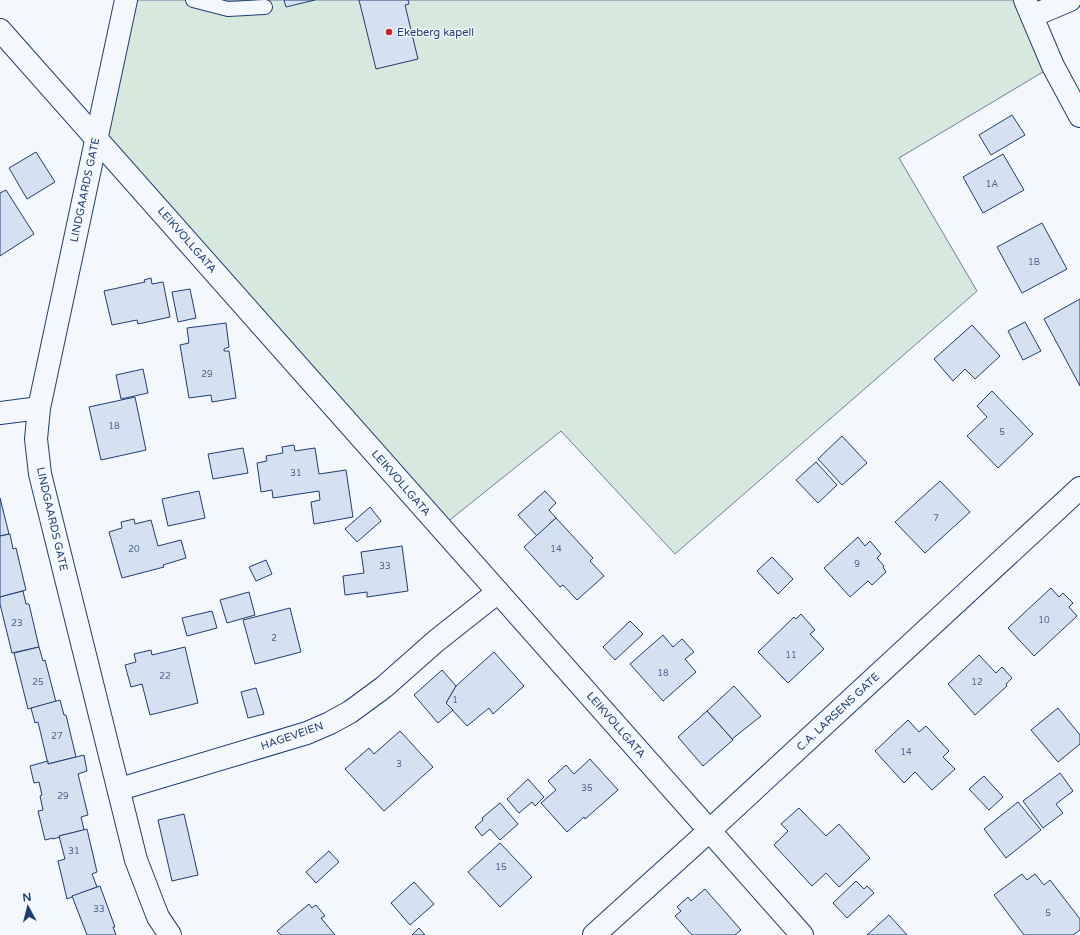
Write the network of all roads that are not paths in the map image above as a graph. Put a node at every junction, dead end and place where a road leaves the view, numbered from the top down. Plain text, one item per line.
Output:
1 (126, 0) edge
2 (193, 0) edge
3 (1070, 0) edge
4 (265, 7) dead end
5 (1029, 8) edge
6 (0, 30) edge
7 (1080, 116) edge
8 (96, 137) junction
9 (39, 408) junction
10 (0, 413) edge
11 (1080, 488) edge
12 (498, 592) junction
13 (120, 789) junction
14 (709, 831) junction
15 (170, 935) edge
16 (594, 935) edge
17 (802, 935) edge

1 - 8 street, LINDGAARDS GATE
2 - 4 lane
3 - 5 street
5 - 7 street
6 - 8 street, LEIKVOLLGATA
8 - 9 street, LINDGAARDS GATE
8 - 12 street, LEIKVOLLGATA
9 - 10 street
9 - 13 street, LINDGAARDS GATE
11 - 14 street, C.A. LARSENS GATE
12 - 13 street, HAGEVEIEN
12 - 14 street, LEIKVOLLGATA
13 - 15 street, LINDGAARDS GATE
14 - 16 street, C.A. LARSENS GATE
14 - 17 street, LEIKVOLLGATA

